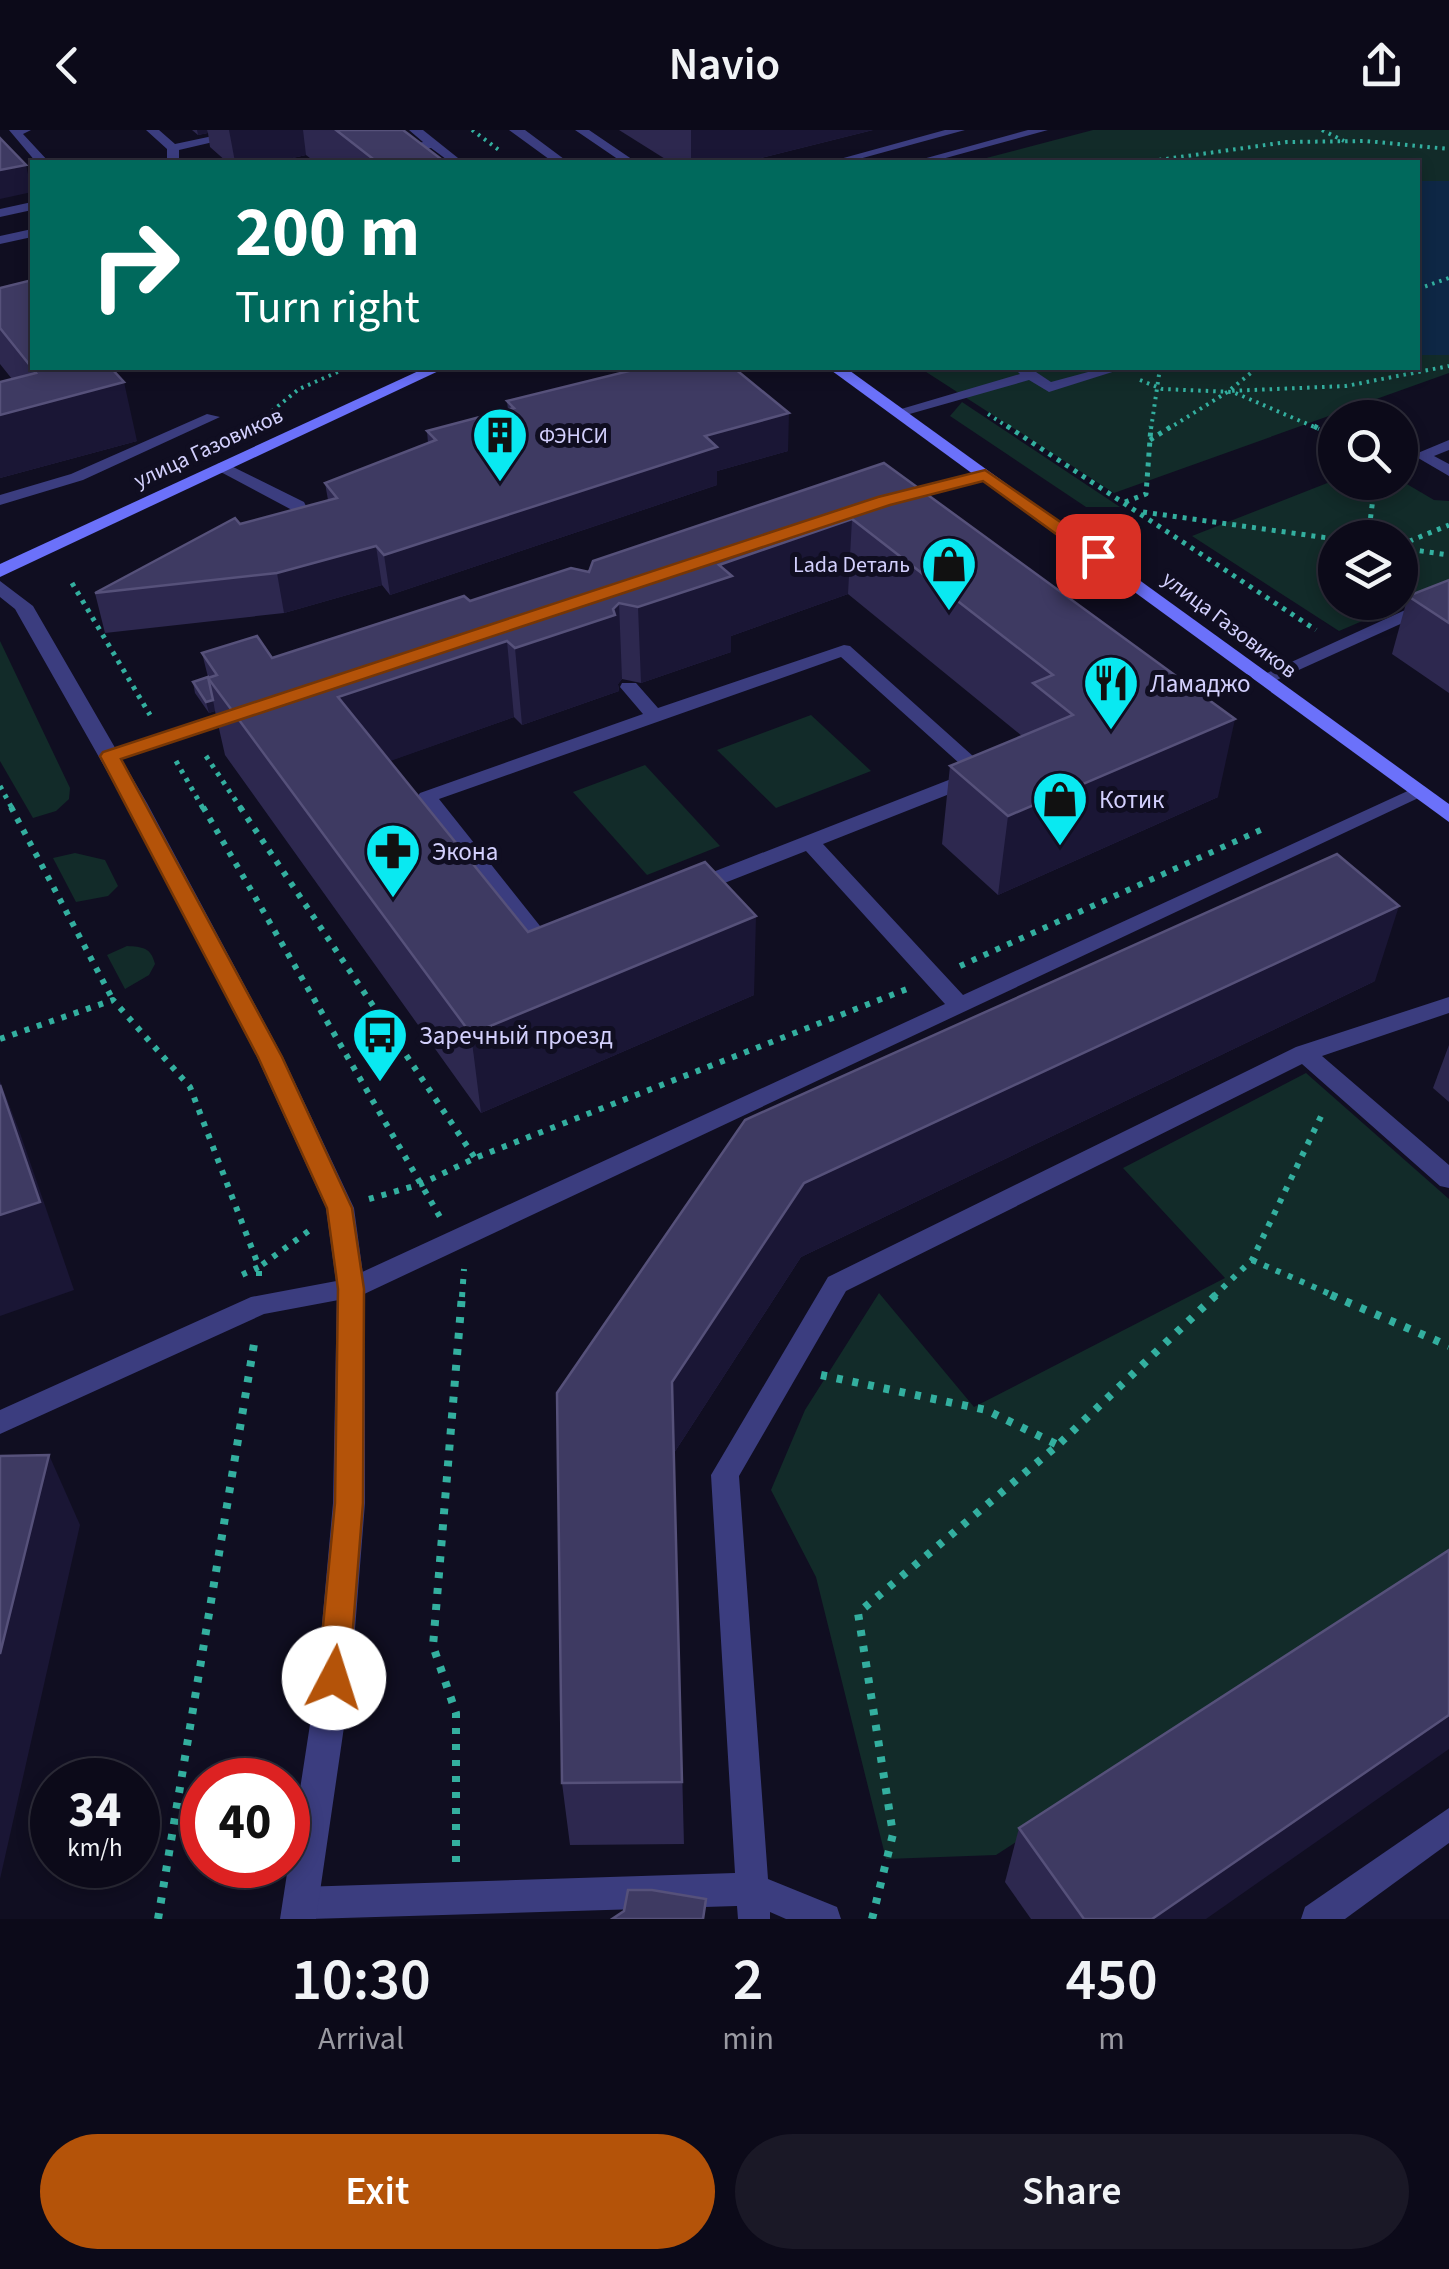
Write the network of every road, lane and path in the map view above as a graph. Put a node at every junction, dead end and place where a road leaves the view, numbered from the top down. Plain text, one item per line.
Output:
1 (24, 130) edge
2 (152, 130) edge
3 (258, 130) edge
4 (415, 130) edge
5 (516, 130) edge
6 (581, 130) edge
7 (956, 130) edge
8 (1042, 130) edge
9 (1322, 130) edge
10 (1346, 142) junction
11 (433, 144) junction
12 (1449, 149) edge
13 (173, 156) edge
14 (41, 160) edge
15 (355, 160) edge
16 (454, 160) edge
17 (558, 160) edge
18 (627, 160) edge
19 (843, 160) edge
20 (926, 160) edge
21 (1158, 160) edge
22 (30, 206) edge
23 (0, 213) edge
24 (30, 233) edge
25 (0, 240) edge
26 (1449, 278) edge
27 (1420, 288) edge
28 (1449, 366) edge
29 (433, 370) edge
30 (839, 370) edge
31 (1111, 370) edge
32 (1159, 370) edge
33 (1255, 370) edge
34 (1027, 371) edge
35 (1138, 379) dead end
36 (1154, 390) junction
37 (1229, 391) junction
38 (958, 394) junction
39 (899, 412) junction
40 (212, 417) dead end
41 (1318, 428) edge
42 (1150, 440) junction
43 (1449, 445) edge
44 (223, 467) junction
45 (1449, 471) edge
46 (985, 475) junction
47 (0, 500) edge
48 (884, 501) edge
49 (1124, 502) junction
50 (298, 506) edge
51 (1138, 511) junction
52 (1449, 525) edge
53 (1318, 537) edge
54 (1418, 538) edge
55 (1418, 549) edge
56 (1449, 555) edge
57 (0, 571) edge
58 (0, 587) edge
59 (1449, 595) edge
60 (1338, 645) junction
61 (1263, 679) junction
62 (629, 687) dead end
63 (256, 708) edge
64 (655, 716) junction
65 (224, 750) edge
66 (110, 756) junction
67 (206, 756) junction
68 (178, 765) dead end
69 (0, 786) edge
70 (1419, 793) junction
71 (1449, 815) edge
72 (1266, 828) dead end
73 (809, 842) junction
74 (668, 897) edge
75 (580, 932) edge
76 (936, 978) junction
77 (113, 1000) junction
78 (1449, 1005) edge
79 (960, 1006) junction
80 (0, 1039) edge
81 (1304, 1053) junction
82 (1326, 1107) dead end
83 (474, 1158) junction
84 (1449, 1178) edge
85 (340, 1208) junction
86 (1252, 1260) junction
87 (259, 1267) junction
88 (224, 1283) dead end
89 (351, 1289) junction
90 (260, 1304) junction
91 (1449, 1346) edge
92 (788, 1368) junction
93 (0, 1422) edge
94 (1058, 1445) junction
95 (1449, 1824) edge
96 (754, 1904) edge
97 (299, 1911) edge
98 (158, 1919) edge
99 (826, 1919) edge
100 (872, 1919) edge
101 (1317, 1919) edge

1 - 14 lane
2 - 13 lane
3 - 13 lane
4 - 11 lane
5 - 17 street
6 - 18 lane
7 - 19 lane
8 - 20 lane
9 - 10 path
10 - 12 path
10 - 21 path
11 - 15 lane
11 - 16 lane
22 - 23 lane
24 - 25 lane
26 - 27 path
28 - 37 path
29 - 44 main road, улица Газовиков
30 - 39 main road, улица Газовиков
31 - 34 lane
32 - 36 path
33 - 37 path
34 - 38 lane
35 - 36 path
36 - 37 path
36 - 42 path
37 - 41 path
37 - 42 path
38 - 39 lane
38 - 49 path
39 - 46 main road, улица Газовиков
40 - 47 lane
42 - 49 path
43 - 45 lane
44 - 50 lane
44 - 57 main road, улица Газовиков
46 - 48 lane
46 - 61 main road, улица Газовиков
49 - 51 path
51 - 53 path
51 - 60 path
52 - 54 path
55 - 56 path
58 - 66 street
59 - 60 lane
60 - 61 lane
61 - 70 main road, улица Газовиков
62 - 64 lane
63 - 66 lane
64 - 73 lane
64 - 75 lane
65 - 67 path
66 - 85 street
67 - 68 path
67 - 83 path
69 - 77 path
70 - 71 main road, улица Газовиков
70 - 79 lane
72 - 76 path
73 - 74 lane
73 - 76 lane
76 - 79 lane
76 - 83 path
77 - 80 path
77 - 87 path
78 - 81 lane
79 - 89 lane
81 - 84 lane
81 - 92 lane
82 - 86 path
83 - 85 path
85 - 87 path
85 - 89 street
86 - 91 path
86 - 94 path
87 - 88 path
87 - 90 path
89 - 90 lane
89 - 97 street
90 - 93 lane
90 - 98 path
92 - 94 path
92 - 96 lane
94 - 100 path
95 - 101 lane
96 - 97 lane
96 - 99 lane

